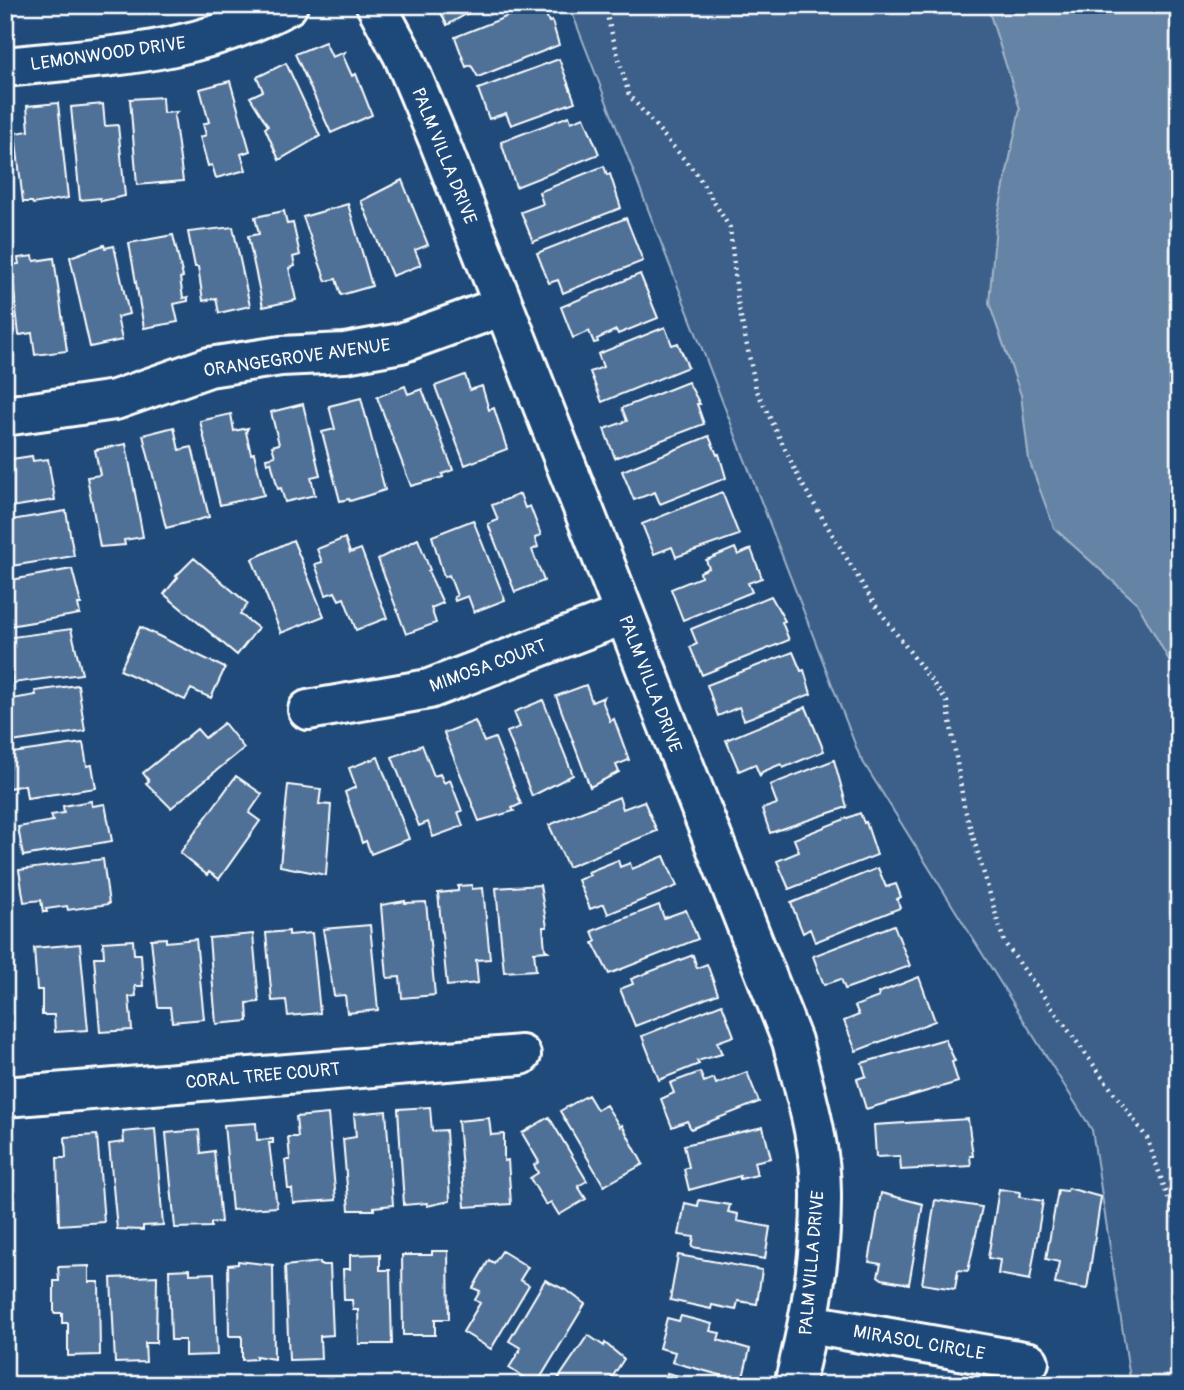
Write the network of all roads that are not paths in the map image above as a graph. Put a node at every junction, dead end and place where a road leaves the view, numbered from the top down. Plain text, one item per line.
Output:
1 (288, 5) edge
2 (376, 5) edge
3 (5, 67) edge
4 (503, 306) junction
5 (5, 416) edge
6 (623, 615) junction
7 (308, 710) dead end
8 (521, 1055) dead end
9 (5, 1097) edge
10 (809, 1324) junction
11 (1029, 1362) dead end
12 (794, 1385) edge

1 - 3 street, LEMONWOOD DRIVE
2 - 4 street, PALM VILLA DRIVE
4 - 5 street, ORANGEGROVE AVENUE
4 - 6 street, PALM VILLA DRIVE
6 - 7 street, MIMOSA COURT
6 - 10 street, PALM VILLA DRIVE
8 - 9 street, CORAL TREE COURT
10 - 11 street, MIRASOL CIRCLE
10 - 12 street, PALM VILLA DRIVE

